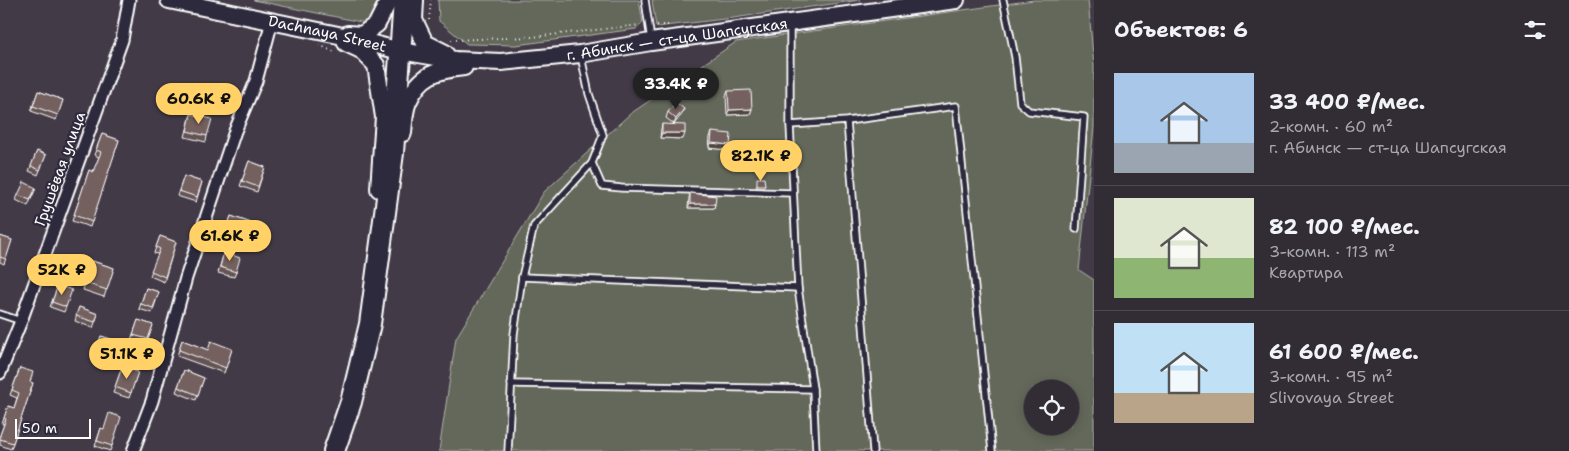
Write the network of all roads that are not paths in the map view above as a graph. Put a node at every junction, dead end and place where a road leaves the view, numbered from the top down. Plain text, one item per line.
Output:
1 (129, 0) edge
2 (169, 0) edge
3 (389, 0) edge
4 (404, 0) edge
5 (415, 0) edge
6 (645, 0) edge
7 (956, 0) edge
8 (1003, 0) edge
9 (913, 3) edge
10 (272, 22) junction
11 (790, 22) junction
12 (323, 32) junction
13 (651, 42) junction
14 (400, 51) junction
15 (580, 54) junction
16 (501, 62) junction
17 (847, 121) junction
18 (790, 125) junction
19 (592, 164) junction
20 (793, 193) junction
21 (1076, 229) dead end
22 (522, 277) junction
23 (798, 288) junction
24 (0, 314) edge
25 (21, 321) junction
26 (370, 324) junction
27 (0, 373) edge
28 (512, 384) junction
29 (813, 390) junction
30 (133, 451) edge
31 (334, 451) edge
32 (508, 451) edge
33 (816, 451) edge
34 (873, 451) edge
35 (992, 451) edge

1 - 25 street, Грушёвая улица
2 - 10 main road, Dachnaya Street
3 - 12 main road
4 - 14 highway
5 - 16 main road
6 - 13 lane
7 - 9 main road, г. Абинск — ст-ца Шапсугская
8 - 21 lane
9 - 11 main road, г. Абинск — ст-ца Шапсугская
10 - 12 main road, Dachnaya Street
10 - 30 street
11 - 13 main road, г. Абинск — ст-ца Шапсугская
11 - 18 lane
12 - 14 main road, Dachnaya Street
12 - 26 main road
13 - 15 main road, г. Абинск — ст-ца Шапсугская
14 - 16 main road, г. Абинск — ст-ца Шапсугская
14 - 26 highway
15 - 16 main road, г. Абинск — ст-ца Шапсугская
15 - 19 lane
16 - 26 main road
17 - 18 lane
17 - 34 lane
17 - 35 lane
18 - 20 lane
19 - 20 lane
19 - 22 lane
20 - 23 lane
22 - 23 lane
22 - 28 lane
23 - 29 lane
24 - 25 lane
25 - 27 street, Грушёвая улица
26 - 31 highway
28 - 29 lane
28 - 32 lane
29 - 33 lane

